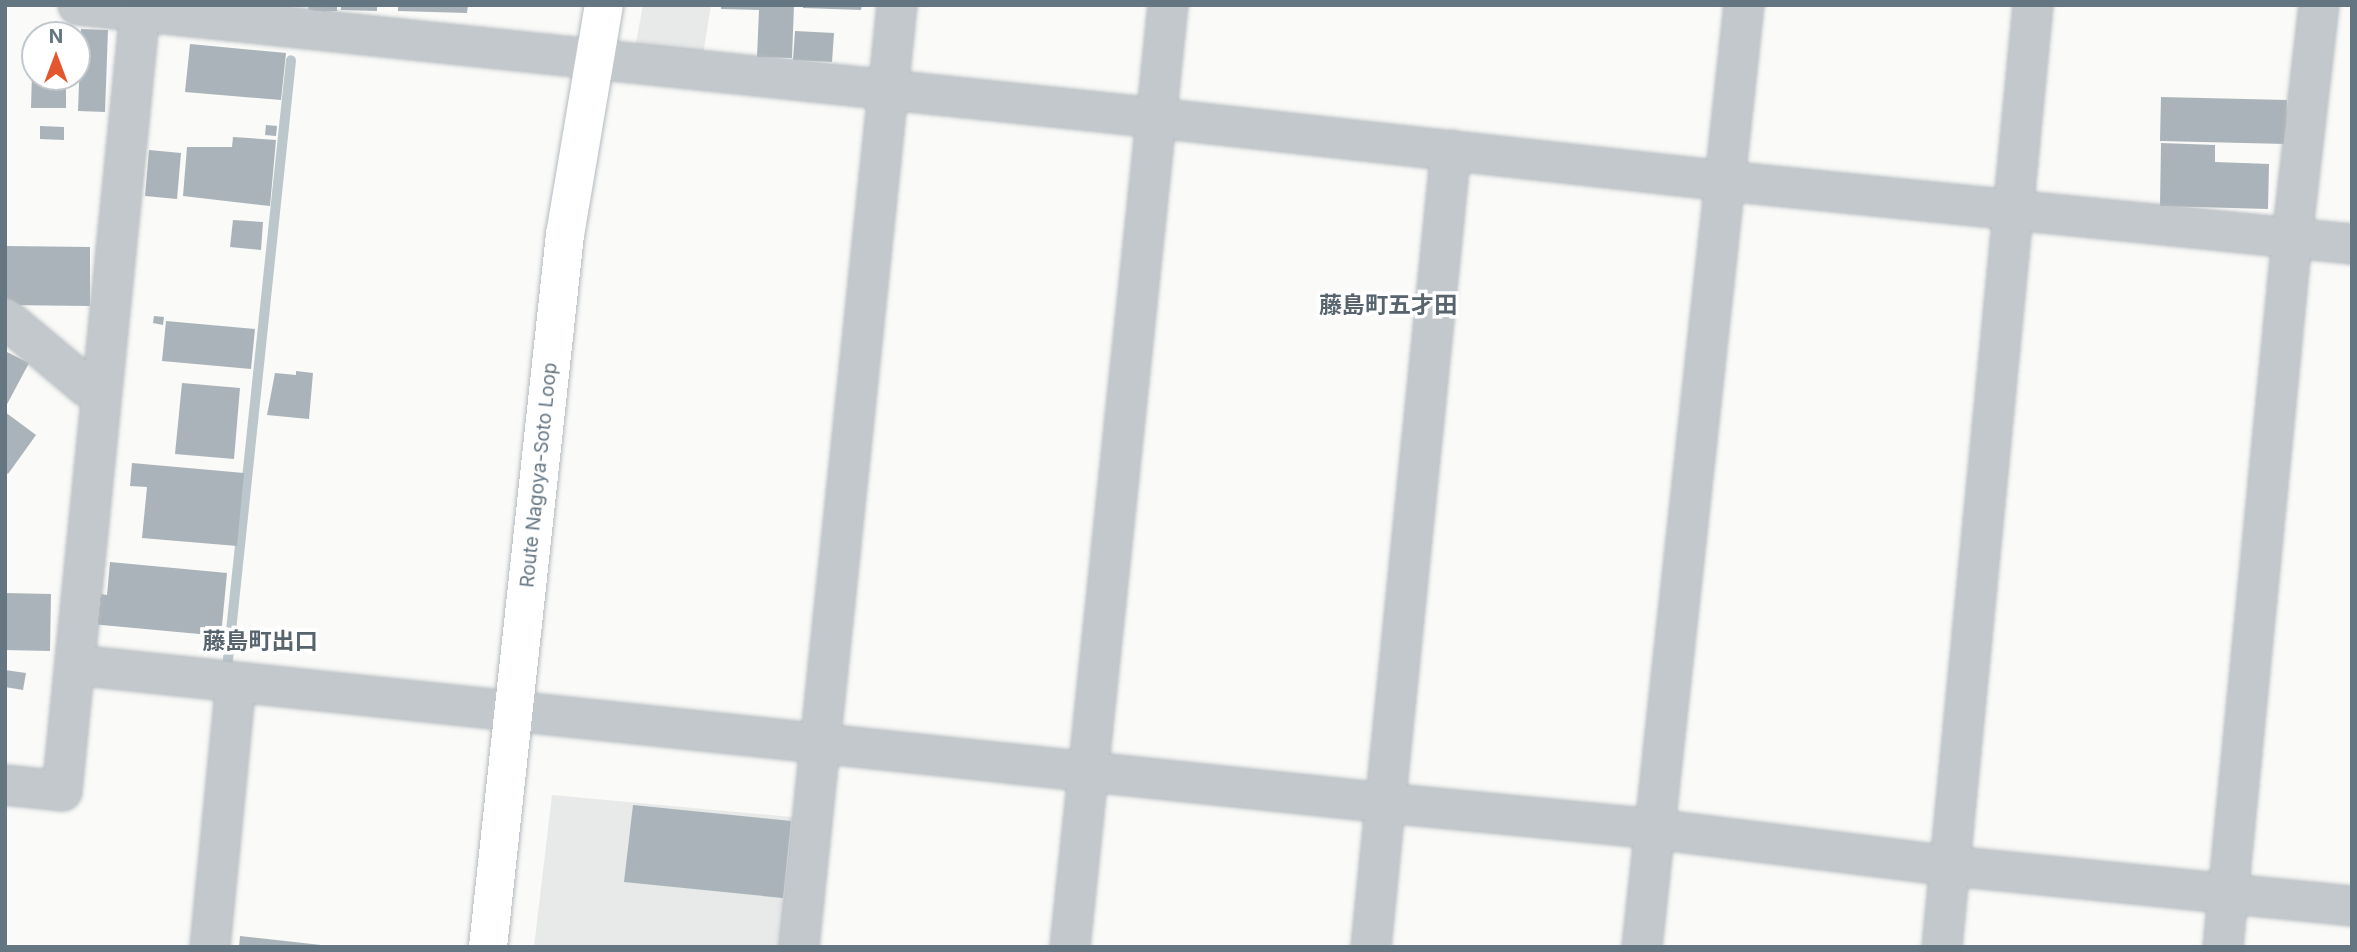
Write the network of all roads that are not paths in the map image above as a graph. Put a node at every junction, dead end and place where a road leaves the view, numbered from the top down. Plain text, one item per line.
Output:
1 (78, 5) edge
2 (604, 5) edge
3 (897, 5) edge
4 (1168, 5) edge
5 (1744, 5) edge
6 (2033, 5) edge
7 (2319, 5) edge
8 (140, 12) junction
9 (242, 14) edge
10 (596, 58) junction
11 (887, 91) junction
12 (1156, 118) junction
13 (1451, 150) junction
14 (1725, 181) junction
15 (2013, 209) junction
16 (2292, 238) junction
17 (2352, 244) edge
18 (5, 318) edge
19 (102, 388) junction
20 (75, 665) junction
21 (236, 683) junction
22 (514, 711) junction
23 (821, 744) junction
24 (1087, 772) junction
25 (5, 785) edge
26 (1385, 803) junction
27 (1654, 829) junction
28 (1951, 866) junction
29 (2228, 893) junction
30 (2352, 906) edge
31 (210, 947) edge
32 (488, 947) edge
33 (799, 947) edge
34 (1070, 947) edge
35 (1371, 947) edge
36 (1642, 947) edge
37 (1942, 947) edge
38 (2223, 947) edge

1 - 8 street
2 - 10 main road, Route Nagoya-Soto Loop
3 - 11 street
4 - 12 street
5 - 14 street
6 - 15 street
7 - 16 street
8 - 9 street
8 - 19 street
9 - 10 street
10 - 11 street
10 - 22 main road, Route Nagoya-Soto Loop
11 - 12 street
11 - 23 street
12 - 13 street
12 - 24 street
13 - 14 street
13 - 26 street
14 - 15 street
14 - 27 street
15 - 16 street
15 - 28 street
16 - 17 street
16 - 29 street
18 - 19 street
19 - 20 street
20 - 21 street
20 - 25 street
21 - 22 street
21 - 31 street
22 - 23 street
22 - 32 main road, Route Nagoya-Soto Loop
23 - 24 street
23 - 33 street
24 - 26 street
24 - 34 street
26 - 27 street
26 - 35 street
27 - 28 street
27 - 36 street
28 - 29 street
28 - 37 street
29 - 30 street
29 - 38 street

